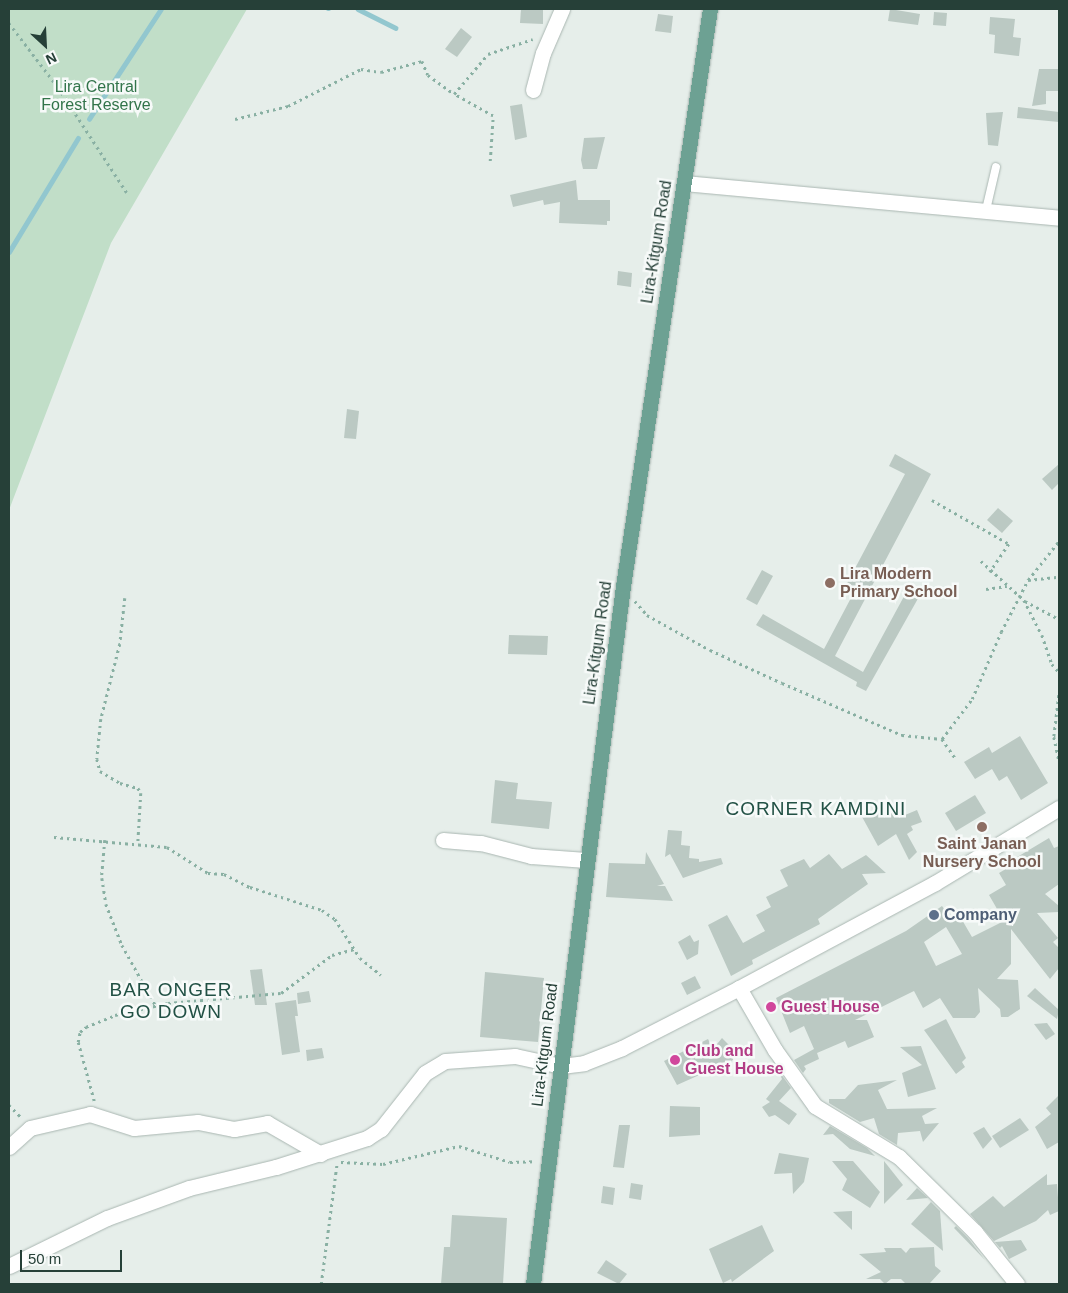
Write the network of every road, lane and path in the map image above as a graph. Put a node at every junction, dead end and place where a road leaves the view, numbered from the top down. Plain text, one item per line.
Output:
1 (562, 9) edge
2 (710, 9) edge
3 (9, 23) edge
4 (552, 30) junction
5 (533, 90) dead end
6 (454, 94) junction
7 (235, 120) dead end
8 (490, 161) dead end
9 (996, 167) dead end
10 (684, 183) junction
11 (127, 193) dead end
12 (986, 210) junction
13 (1059, 218) edge
14 (932, 500) dead end
15 (1059, 541) edge
16 (982, 561) dead end
17 (990, 572) junction
18 (1059, 577) edge
19 (1028, 580) junction
20 (623, 586) junction
21 (1007, 586) junction
22 (986, 589) dead end
23 (1019, 597) junction
24 (125, 598) dead end
25 (1024, 600) junction
26 (1059, 619) edge
27 (1059, 672) edge
28 (1059, 695) edge
29 (942, 739) junction
30 (956, 759) dead end
31 (1059, 761) edge
32 (1059, 808) edge
33 (54, 837) dead end
34 (106, 840) junction
35 (443, 840) dead end
36 (138, 843) junction
37 (586, 860) junction
38 (355, 949) junction
39 (382, 975) dead end
40 (739, 988) junction
41 (156, 1006) junction
42 (561, 1066) junction
43 (9, 1105) edge
44 (90, 1114) junction
45 (30, 1128) junction
46 (9, 1147) edge
47 (321, 1154) junction
48 (337, 1156) junction
49 (546, 1161) junction
50 (9, 1266) edge
51 (321, 1284) edge
52 (532, 1284) edge
53 (1017, 1284) edge

1 - 4 street
2 - 10 main road, Lira-Kitgum Road
3 - 11 path
4 - 5 street
4 - 6 path
6 - 7 path
6 - 8 path
9 - 12 lane
10 - 12 street
10 - 20 main road, Lira-Kitgum Road
12 - 13 street
14 - 17 path
15 - 19 path
16 - 17 path
17 - 21 path
18 - 19 path
19 - 23 path
20 - 29 path
20 - 37 main road, Lira-Kitgum Road
21 - 22 path
21 - 23 path
23 - 25 path
23 - 29 path
24 - 36 path
25 - 26 path
25 - 27 path
28 - 31 path
29 - 30 path
32 - 40 street
33 - 34 path
34 - 36 path
34 - 41 path
35 - 37 street
36 - 38 path
37 - 42 main road, Lira-Kitgum Road
38 - 39 path
38 - 41 path
40 - 42 street
40 - 53 street
41 - 44 path
42 - 48 street
42 - 49 main road, Lira-Kitgum Road
43 - 45 path
44 - 45 street
44 - 47 street
45 - 46 street
47 - 48 street
47 - 50 street
48 - 49 path
48 - 51 path
49 - 52 main road, Lira-Kitgum Road

